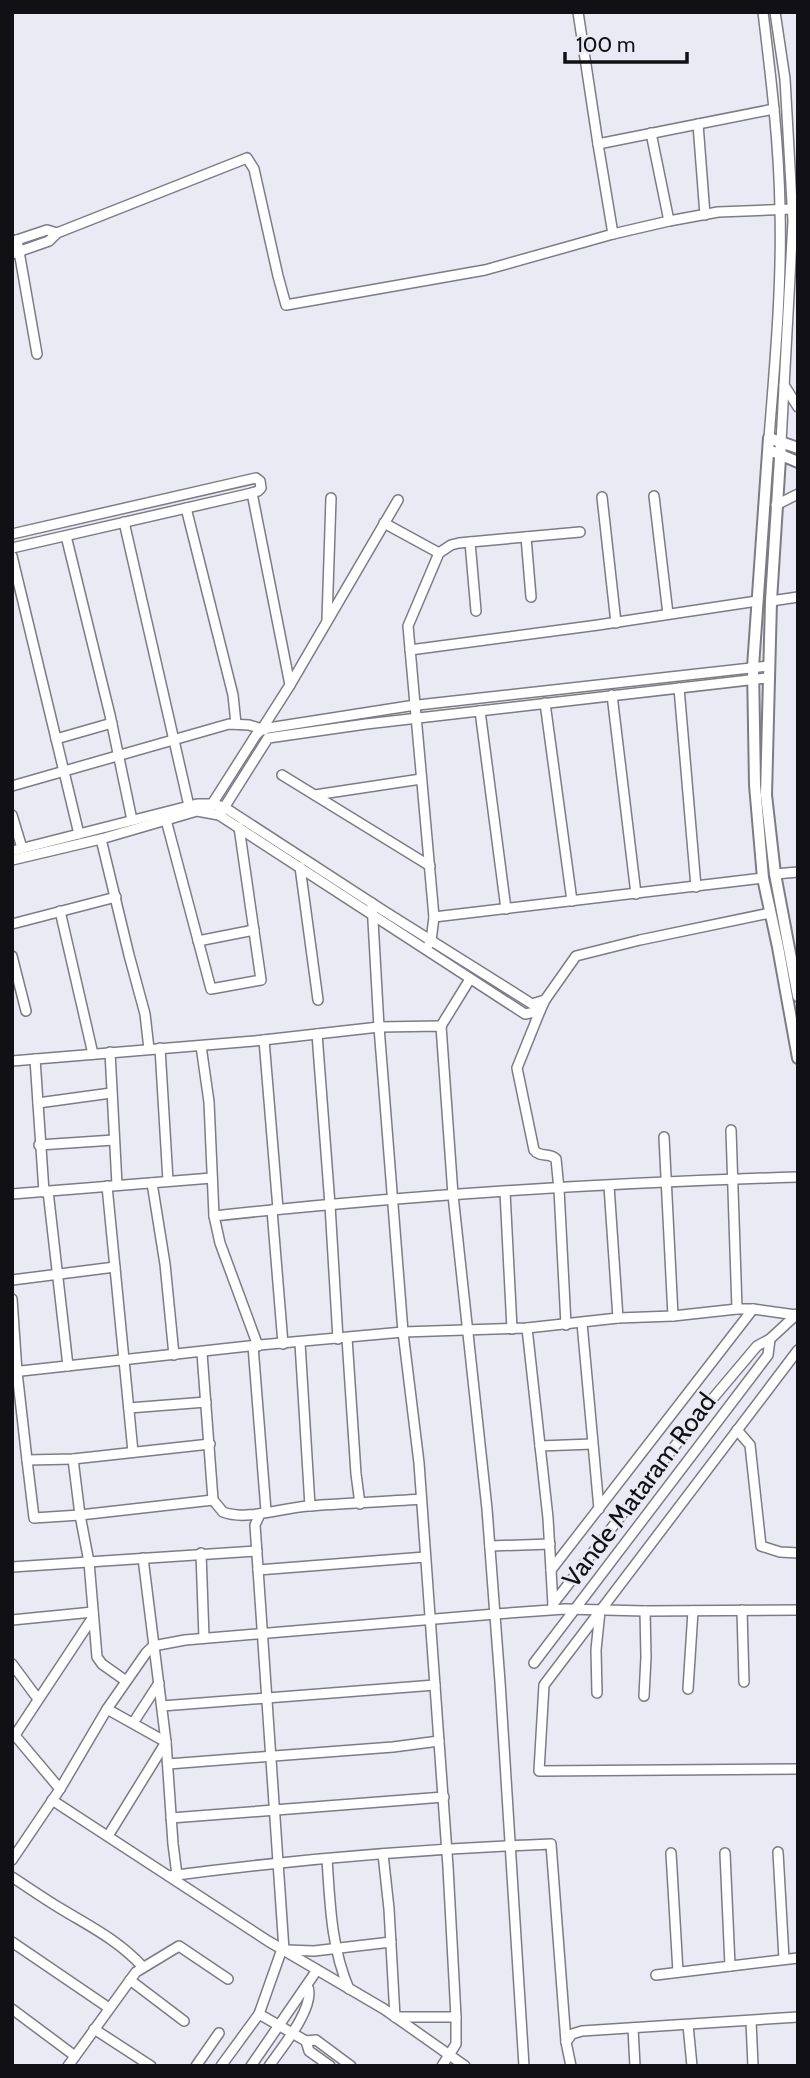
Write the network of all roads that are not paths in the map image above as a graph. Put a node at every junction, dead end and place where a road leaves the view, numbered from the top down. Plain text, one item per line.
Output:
1 (578, 12) edge
2 (763, 12) edge
3 (775, 12) edge
4 (798, 94) edge
5 (786, 96) junction
6 (775, 109) junction
7 (698, 124) junction
8 (651, 133) junction
9 (598, 144) junction
10 (792, 209) junction
11 (780, 210) junction
12 (705, 215) junction
13 (669, 221) junction
14 (58, 233) junction
15 (613, 234) junction
16 (15, 241) edge
17 (16, 253) edge
18 (37, 354) dead end
19 (784, 385) junction
20 (798, 407) edge
21 (771, 414) junction
22 (782, 415) junction
23 (781, 442) junction
24 (769, 444) junction
25 (798, 448) edge
26 (780, 455) junction
27 (798, 462) edge
28 (252, 493) junction
29 (798, 494) edge
30 (654, 496) dead end
31 (602, 497) dead end
32 (331, 498) dead end
33 (398, 500) dead end
34 (776, 505) junction
35 (186, 508) junction
36 (124, 522) junction
37 (384, 523) junction
38 (580, 532) dead end
39 (12, 534) edge
40 (66, 536) junction
41 (526, 537) junction
42 (470, 542) junction
43 (12, 548) edge
44 (439, 553) junction
45 (12, 556) edge
46 (531, 597) dead end
47 (798, 597) edge
48 (757, 601) junction
49 (771, 601) junction
50 (476, 611) dead end
51 (668, 614) junction
52 (327, 622) junction
53 (616, 623) junction
54 (410, 650) junction
55 (753, 667) junction
56 (768, 672) junction
57 (753, 680) junction
58 (290, 685) junction
59 (679, 688) junction
60 (612, 695) junction
61 (545, 703) junction
62 (414, 705) junction
63 (480, 711) junction
64 (415, 718) junction
65 (112, 723) junction
66 (236, 724) junction
67 (265, 733) junction
68 (56, 739) junction
69 (174, 740) junction
70 (119, 755) junction
71 (64, 771) junction
72 (282, 775) dead end
73 (421, 779) junction
74 (12, 786) edge
75 (316, 795) junction
76 (189, 806) junction
77 (209, 808) junction
78 (222, 811) junction
79 (12, 815) edge
80 (132, 820) junction
81 (166, 820) junction
82 (239, 827) junction
83 (79, 834) junction
84 (100, 839) junction
85 (17, 849) edge
86 (12, 860) edge
87 (429, 866) junction
88 (300, 867) junction
89 (798, 872) edge
90 (775, 874) junction
91 (763, 878) junction
92 (696, 887) junction
93 (636, 894) junction
94 (116, 897) junction
95 (572, 901) junction
96 (372, 903) junction
97 (506, 909) junction
98 (60, 911) junction
99 (770, 913) junction
100 (371, 914) junction
101 (435, 917) junction
102 (12, 924) edge
103 (254, 930) junction
104 (431, 941) junction
105 (198, 942) junction
106 (425, 949) junction
107 (12, 956) edge
108 (470, 979) junction
109 (798, 996) edge
110 (318, 1000) dead end
111 (545, 1000) junction
112 (26, 1011) dead end
113 (540, 1011) junction
114 (441, 1026) junction
115 (379, 1027) junction
116 (317, 1034) junction
117 (264, 1040) junction
118 (201, 1046) junction
119 (160, 1048) junction
120 (149, 1049) junction
121 (110, 1052) junction
122 (93, 1054) junction
123 (798, 1058) edge
124 (35, 1059) junction
125 (12, 1061) edge
126 (111, 1093) junction
127 (38, 1103) junction
128 (731, 1130) dead end
129 (664, 1137) dead end
130 (114, 1140) junction
131 (39, 1145) junction
132 (798, 1177) edge
133 (212, 1178) junction
134 (733, 1179) junction
135 (168, 1181) junction
136 (667, 1182) junction
137 (152, 1183) junction
138 (112, 1186) junction
139 (609, 1186) junction
140 (559, 1189) junction
141 (46, 1191) junction
142 (505, 1192) junction
143 (12, 1194) edge
144 (453, 1195) junction
145 (394, 1199) junction
146 (331, 1205) junction
147 (275, 1210) junction
148 (214, 1216) junction
149 (115, 1267) junction
150 (58, 1274) junction
151 (12, 1280) edge
152 (12, 1299) edge
153 (753, 1309) junction
154 (737, 1310) junction
155 (797, 1315) edge
156 (673, 1316) junction
157 (618, 1318) junction
158 (582, 1324) junction
159 (566, 1325) junction
160 (527, 1328) junction
161 (512, 1329) junction
162 (467, 1330) junction
163 (403, 1332) junction
164 (342, 1339) junction
165 (769, 1339) junction
166 (300, 1343) junction
167 (284, 1344) junction
168 (255, 1346) junction
169 (798, 1350) edge
170 (202, 1353) junction
171 (174, 1354) junction
172 (124, 1359) junction
173 (68, 1366) junction
174 (15, 1372) edge
175 (206, 1402) junction
176 (129, 1408) junction
177 (737, 1430) junction
178 (210, 1444) junction
179 (592, 1444) junction
180 (540, 1446) junction
181 (133, 1452) junction
182 (73, 1459) junction
183 (27, 1460) junction
184 (421, 1499) junction
185 (213, 1500) junction
186 (360, 1504) junction
187 (310, 1506) junction
188 (599, 1509) junction
189 (263, 1513) junction
190 (80, 1515) junction
191 (550, 1544) junction
192 (490, 1546) junction
193 (257, 1551) junction
194 (201, 1553) junction
195 (798, 1553) edge
196 (425, 1557) junction
197 (142, 1558) junction
198 (89, 1562) junction
199 (12, 1567) edge
200 (258, 1570) junction
201 (551, 1570) junction
202 (553, 1607) junction
203 (575, 1609) junction
204 (600, 1610) junction
205 (742, 1610) junction
206 (798, 1610) edge
207 (645, 1611) junction
208 (693, 1611) junction
209 (93, 1614) junction
210 (495, 1614) junction
211 (429, 1618) junction
212 (798, 1619) edge
213 (12, 1620) edge
214 (262, 1633) junction
215 (204, 1638) junction
216 (153, 1646) junction
217 (534, 1663) dead end
218 (12, 1664) edge
219 (126, 1681) junction
220 (744, 1682) dead end
221 (159, 1683) junction
222 (435, 1685) junction
223 (688, 1689) dead end
224 (597, 1693) dead end
225 (644, 1696) dead end
226 (38, 1699) junction
227 (267, 1699) junction
228 (162, 1706) junction
229 (107, 1709) junction
230 (133, 1723) junction
231 (14, 1733) edge
232 (439, 1741) junction
233 (166, 1742) junction
234 (271, 1756) junction
235 (168, 1764) junction
236 (798, 1769) edge
237 (61, 1788) junction
238 (444, 1797) junction
239 (52, 1800) junction
240 (274, 1811) junction
241 (171, 1818) junction
242 (108, 1836) junction
243 (510, 1846) junction
244 (447, 1850) junction
245 (778, 1852) dead end
246 (671, 1853) dead end
247 (726, 1853) dead end
248 (383, 1854) junction
249 (327, 1859) junction
250 (12, 1860) edge
251 (279, 1864) junction
252 (173, 1876) junction
253 (12, 1877) edge
254 (12, 1942) edge
255 (391, 1942) junction
256 (335, 1949) junction
257 (283, 1950) junction
258 (798, 1958) edge
259 (784, 1959) junction
260 (730, 1966) junction
261 (143, 1967) junction
262 (317, 1970) junction
263 (678, 1972) junction
264 (656, 1975) dead end
265 (228, 1979) dead end
266 (130, 1980) junction
267 (307, 1985) junction
268 (349, 1989) junction
269 (109, 2008) junction
270 (12, 2009) edge
271 (259, 2014) junction
272 (395, 2017) junction
273 (456, 2017) junction
274 (798, 2017) edge
275 (184, 2021) dead end
276 (751, 2021) junction
277 (688, 2025) junction
278 (280, 2026) junction
279 (633, 2028) junction
280 (94, 2029) junction
281 (219, 2033) dead end
282 (292, 2033) junction
283 (306, 2041) junction
284 (566, 2042) junction
285 (75, 2056) junction
286 (450, 2056) junction
287 (68, 2066) edge
288 (151, 2066) edge
289 (196, 2066) edge
290 (222, 2066) edge
291 (251, 2066) edge
292 (270, 2066) edge
293 (330, 2066) edge
294 (351, 2066) edge
295 (442, 2066) edge
296 (465, 2066) edge
297 (523, 2066) edge
298 (571, 2066) edge
299 (635, 2066) edge
300 (692, 2066) edge
301 (753, 2066) edge

1 - 9 street
2 - 6 street
3 - 5 street
4 - 5 street
5 - 10 street
6 - 7 street
6 - 11 street
7 - 8 street
7 - 12 street
8 - 9 street
8 - 13 street
9 - 15 street
10 - 11 street
10 - 19 street
11 - 12 street
11 - 21 street
12 - 13 street
13 - 15 street
14 - 15 street
14 - 16 street
14 - 17 street
16 - 17 street
17 - 18 street
19 - 20 street
19 - 22 street
21 - 22 street
21 - 24 street
22 - 23 street
23 - 24 main road
23 - 25 main road
23 - 26 main road
24 - 26 main road
24 - 48 main road
26 - 27 main road
26 - 34 main road
28 - 35 street
28 - 39 street
28 - 58 street
29 - 34 street
30 - 51 street
31 - 53 street
32 - 52 street
33 - 37 street
34 - 49 main road
35 - 36 street
35 - 66 street
36 - 40 street
36 - 69 street
37 - 44 street
37 - 52 street
38 - 41 street
40 - 43 street
40 - 65 street
41 - 42 street
41 - 46 street
42 - 44 street
42 - 50 street
44 - 54 street
45 - 68 street
47 - 49 street
48 - 51 street
48 - 55 main road
49 - 56 main road
51 - 53 street
52 - 58 street
53 - 54 street
54 - 62 street
55 - 56 street
55 - 57 main road
55 - 62 street
56 - 57 street
56 - 90 main road
57 - 59 street
57 - 91 main road
58 - 67 street
59 - 60 street
59 - 92 street
60 - 61 street
60 - 93 street
61 - 63 street
61 - 95 street
62 - 64 street
62 - 67 street
63 - 64 street
63 - 97 street
64 - 67 street
64 - 73 street
65 - 68 street
65 - 70 street
66 - 67 street
66 - 69 street
67 - 77 street
67 - 78 street
68 - 71 street
69 - 70 street
69 - 76 street
70 - 71 street
70 - 80 street
71 - 74 street
71 - 83 street
72 - 75 street
73 - 75 street
73 - 87 street
75 - 87 street
76 - 77 street
76 - 80 street
77 - 78 street
77 - 81 street
78 - 82 street
78 - 96 street
79 - 85 street
80 - 83 street
81 - 84 street
81 - 105 street
82 - 88 street
82 - 103 street
83 - 85 street
84 - 86 street
84 - 94 street
87 - 101 street
88 - 100 street
88 - 110 street
89 - 90 street
90 - 109 main road
91 - 92 street
91 - 99 main road
92 - 93 street
93 - 95 street
94 - 98 street
94 - 120 street
95 - 97 street
96 - 100 street
96 - 104 street
97 - 101 street
98 - 102 street
98 - 122 street
99 - 111 street
99 - 123 main road
100 - 106 street
100 - 115 street
101 - 104 street
103 - 105 street
103 - 105 street
104 - 106 street
104 - 111 street
106 - 108 street
107 - 112 street
108 - 113 street
108 - 114 street
111 - 113 street
113 - 140 street
114 - 115 street
114 - 144 street
115 - 116 street
115 - 145 street
116 - 117 street
116 - 146 street
117 - 118 street
117 - 147 street
118 - 119 street
118 - 133 street
119 - 120 street
119 - 135 street
120 - 121 street
121 - 122 street
121 - 126 street
122 - 124 street
124 - 125 street
124 - 127 street
126 - 127 street
126 - 130 street
127 - 131 street
128 - 134 street
129 - 136 street
130 - 131 street
130 - 138 street
131 - 141 street
132 - 134 street
133 - 135 street
133 - 148 street
134 - 136 street
134 - 154 street
135 - 137 street
136 - 139 street
136 - 156 street
137 - 138 street
137 - 171 street
138 - 141 street
138 - 149 street
139 - 140 street
139 - 157 street
140 - 142 street
140 - 159 street
141 - 143 street
141 - 150 street
142 - 144 street
142 - 161 street
144 - 145 street
144 - 162 street
145 - 146 street
145 - 163 street
146 - 147 street
146 - 164 street
147 - 148 street
147 - 167 street
148 - 168 street
149 - 150 street
149 - 172 street
150 - 151 street
150 - 173 street
152 - 174 street
153 - 154 street
153 - 155 street
153 - 188 street
154 - 156 street
155 - 165 street, Vande Mataram Road
156 - 157 street
157 - 158 street
158 - 159 street
158 - 179 street
159 - 160 street
160 - 161 street
160 - 180 street
161 - 162 street
162 - 163 street
162 - 192 street
163 - 164 street
163 - 184 street
164 - 166 street
164 - 186 street
165 - 202 street, Vande Mataram Road
165 - 203 street, Vande Mataram Road
166 - 167 street
166 - 187 street
167 - 168 street
168 - 170 street
168 - 189 street
169 - 177 street
170 - 171 street
170 - 175 street
171 - 172 street
172 - 173 street
172 - 176 street
173 - 174 street
174 - 183 street
175 - 176 street
175 - 178 street
176 - 181 street
177 - 195 street
177 - 204 street
178 - 181 street
178 - 185 street
179 - 180 street
179 - 188 street
180 - 191 street
181 - 182 street
182 - 183 street
182 - 190 street
183 - 190 street
184 - 186 street
184 - 196 street
185 - 189 street
185 - 190 street
186 - 187 street
187 - 189 street
188 - 201 street
189 - 193 street
190 - 198 street
191 - 192 street
191 - 201 street
192 - 210 street
193 - 194 street
193 - 200 street
194 - 197 street
194 - 215 street
196 - 200 street
196 - 211 street
197 - 198 street
197 - 216 street
198 - 199 street
198 - 209 street
200 - 214 street
201 - 202 street
202 - 203 street
202 - 210 street
203 - 204 street
203 - 217 street, Vande Mataram Road
204 - 207 street
204 - 224 street
204 - 236 street
205 - 206 street
205 - 208 street
205 - 220 street
206 - 212 street
207 - 208 street
207 - 225 street
208 - 223 street
209 - 213 street
209 - 219 street
209 - 226 street
210 - 211 street
210 - 243 street
211 - 214 street
211 - 222 street
214 - 215 street
214 - 227 street
215 - 216 street
216 - 219 street
216 - 221 street
218 - 226 street
219 - 229 street
221 - 228 street
221 - 230 street
222 - 227 street
222 - 232 street
226 - 231 street
227 - 228 street
227 - 234 street
228 - 233 street
229 - 230 street
229 - 237 street
230 - 233 street
231 - 237 street
232 - 234 street
232 - 238 street
233 - 235 street
233 - 242 street
234 - 235 street
234 - 240 street
235 - 241 street
237 - 239 street
238 - 240 street
238 - 244 street
239 - 242 street
239 - 250 street
240 - 241 street
240 - 251 street
241 - 252 street
242 - 252 street
243 - 244 street
243 - 284 street
243 - 297 street
244 - 248 street
244 - 273 street
245 - 259 street
246 - 263 street
247 - 260 street
248 - 249 street
248 - 255 street
249 - 251 street
249 - 256 street
251 - 252 street
251 - 257 street
252 - 257 street
253 - 261 street
254 - 269 street
255 - 256 street
255 - 272 street
256 - 257 street
256 - 268 street
257 - 262 street
257 - 271 street
258 - 259 street
259 - 260 street
260 - 263 street
261 - 265 street
261 - 266 street
262 - 267 street
262 - 268 street
263 - 264 street
266 - 269 street
266 - 275 street
267 - 278 street
267 - 282 street
268 - 272 street
269 - 280 street
270 - 285 street
271 - 278 street
271 - 290 street
272 - 273 street
272 - 286 street
273 - 286 street
274 - 276 street
276 - 277 street
276 - 301 street
277 - 279 street
277 - 300 street
278 - 282 street
278 - 291 street
279 - 284 street
279 - 299 street
280 - 285 street
280 - 288 street
281 - 289 street
282 - 283 street
282 - 292 street
283 - 293 street
283 - 294 street
284 - 298 street
285 - 287 street
286 - 295 street
286 - 296 street

